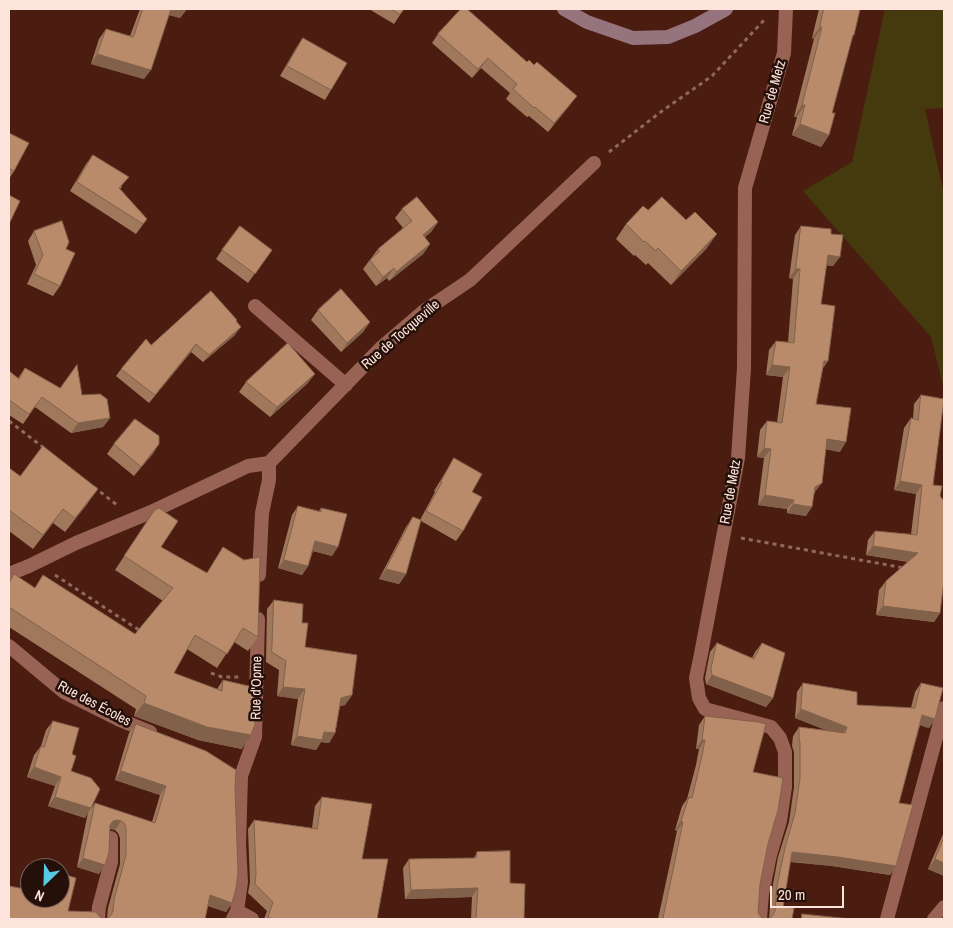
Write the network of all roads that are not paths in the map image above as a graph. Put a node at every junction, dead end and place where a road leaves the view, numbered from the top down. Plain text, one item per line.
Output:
1 (564, 9) edge
2 (726, 9) edge
3 (786, 9) edge
4 (594, 163) road end
5 (255, 306) dead end
6 (346, 385) junction
7 (269, 463) junction
8 (9, 574) edge
9 (259, 583) edge
10 (259, 602) edge
11 (9, 646) edge
12 (944, 708) edge
13 (167, 738) edge
14 (226, 766) edge
15 (241, 776) junction
16 (111, 838) edge
17 (944, 906) edge
18 (235, 915) edge
19 (98, 919) edge
20 (252, 919) edge
21 (760, 919) edge
22 (886, 919) edge
23 (933, 919) edge

1 - 2 main road
3 - 21 street, Rue de Metz
4 - 6 street, Rue de Tocqueville
5 - 6 street
6 - 7 street, Rue de Tocqueville
7 - 8 street
7 - 9 street
10 - 15 street, Rue d'Opme
11 - 13 street, Rue des Écoles
12 - 22 street
14 - 15 street
15 - 18 street, Rue d'Opme
16 - 19 street
17 - 23 lane
18 - 20 street

